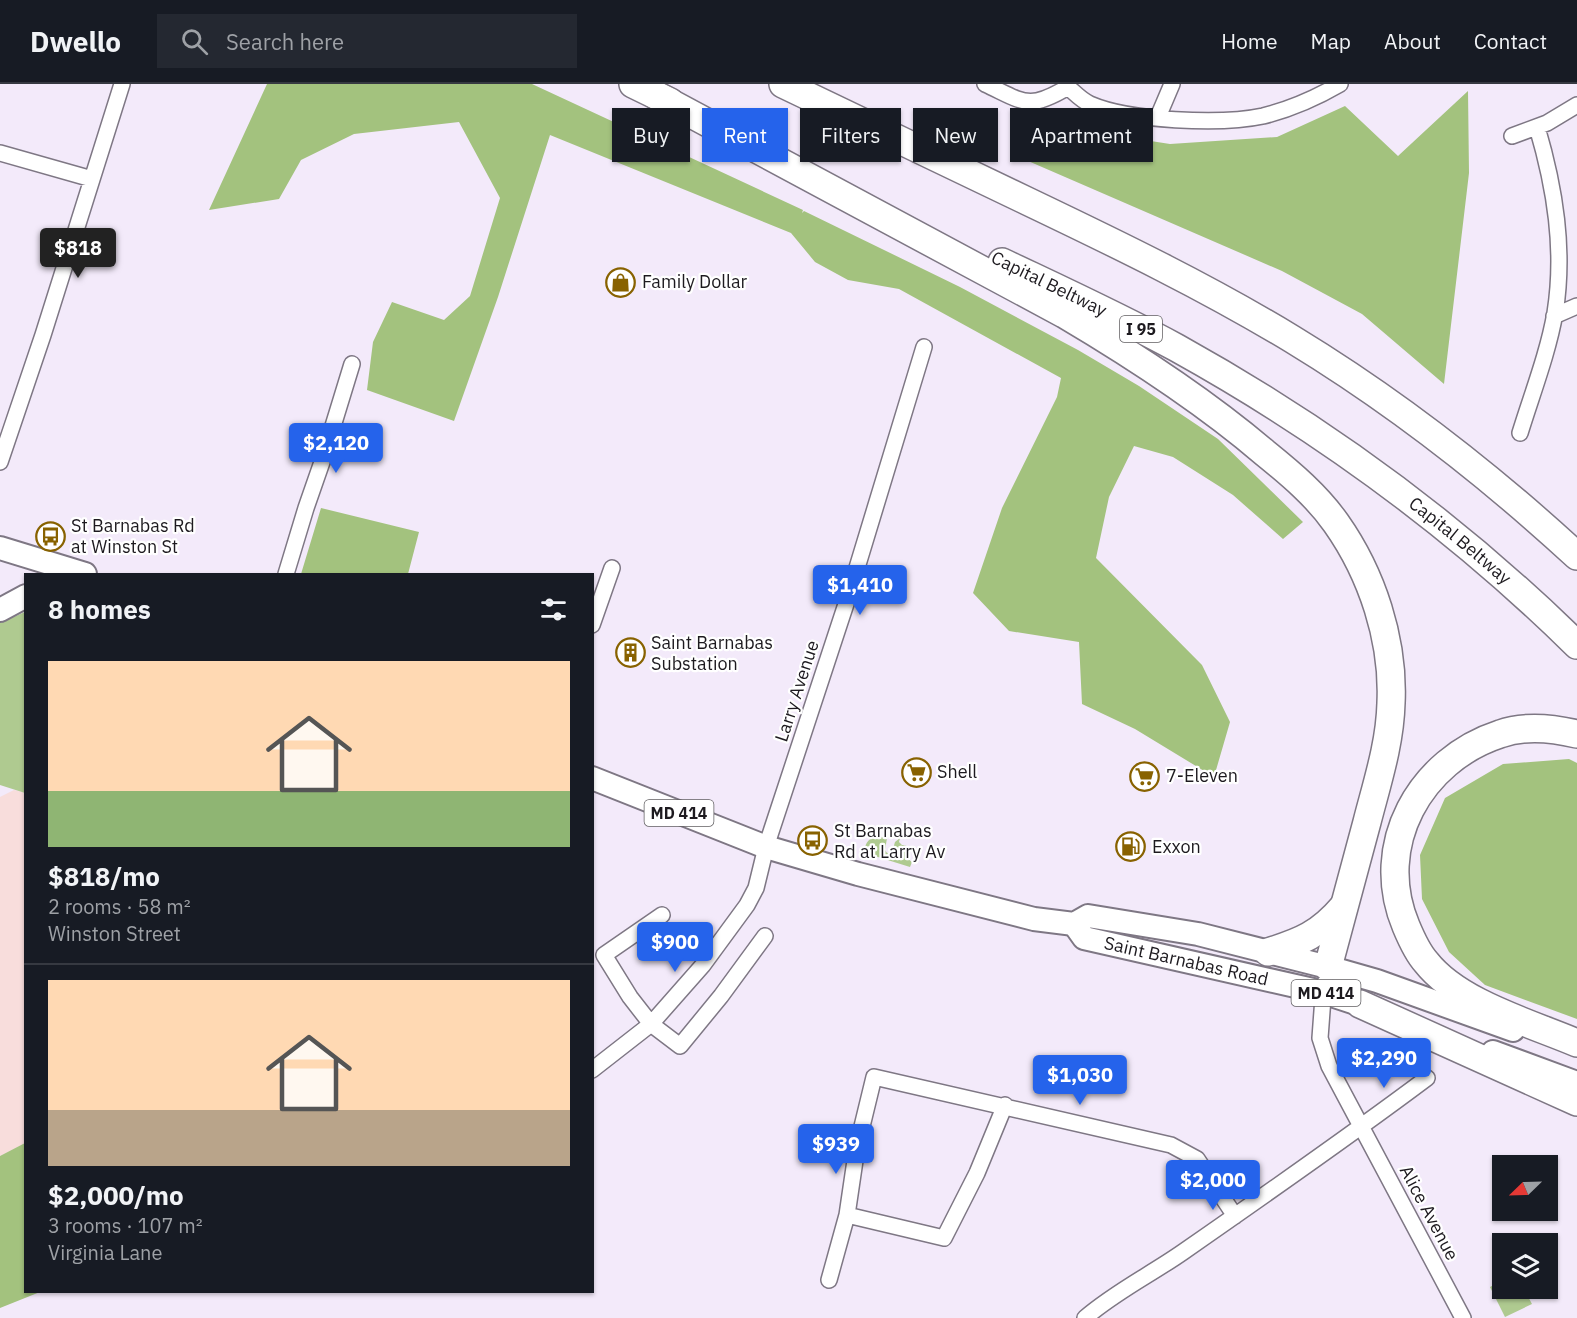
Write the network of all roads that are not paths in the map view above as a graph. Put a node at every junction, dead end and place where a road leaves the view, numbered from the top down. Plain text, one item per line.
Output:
1 (122, 84) edge
2 (783, 84) edge
3 (985, 84) edge
4 (1172, 84) edge
5 (1340, 84) edge
6 (643, 89) edge
7 (1577, 105) edge
8 (1158, 117) junction
9 (1537, 127) junction
10 (1512, 136) dead end
11 (0, 153) edge
12 (92, 179) junction
13 (1577, 306) edge
14 (1554, 316) junction
15 (924, 347) dead end
16 (352, 364) dead end
17 (1368, 388) junction
18 (1520, 433) dead end
19 (0, 462) edge
20 (1577, 538) edge
21 (0, 548) edge
22 (1577, 556) edge
23 (612, 568) dead end
24 (82, 573) edge
25 (286, 573) edge
26 (24, 597) edge
27 (0, 609) edge
28 (594, 619) edge
29 (1577, 645) edge
30 (1577, 734) edge
31 (594, 779) edge
32 (766, 847) junction
33 (1346, 904) junction
34 (662, 915) dead end
35 (1074, 924) junction
36 (765, 936) dead end
37 (1268, 952) junction
38 (1325, 979) junction
39 (1360, 1004) junction
40 (651, 1024) junction
41 (1577, 1043) edge
42 (1577, 1054) edge
43 (594, 1068) edge
44 (1427, 1078) dead end
45 (1577, 1083) edge
46 (1577, 1102) edge
47 (1005, 1105) junction
48 (1361, 1128) junction
49 (847, 1215) junction
50 (1235, 1216) junction
51 (829, 1280) dead end
52 (1084, 1318) edge
53 (1463, 1318) edge

1 - 12 street
2 - 17 highway
3 - 8 street
4 - 8 street
5 - 8 street
6 - 29 highway, Capital Beltway / I 95
6 - 33 highway
7 - 9 street
9 - 10 street
9 - 14 street
11 - 12 street
12 - 19 street
13 - 14 street
14 - 18 street
15 - 32 street, Larry Avenue
16 - 25 street
17 - 20 highway
17 - 22 highway
21 - 24 main road
23 - 28 street
26 - 27 main road
30 - 41 highway
31 - 32 main road, Saint Barnabas Road / MD 414
32 - 35 main road, Saint Barnabas Road / MD 414
32 - 40 street, Larry Avenue
33 - 37 highway
33 - 38 highway
34 - 40 street
35 - 37 main road, Saint Barnabas Road / MD 414
35 - 38 main road, Saint Barnabas Road / MD 414
36 - 40 street
37 - 38 main road, Saint Barnabas Road / MD 414
38 - 39 main road, Saint Barnabas Road / MD 414
38 - 42 main road, Saint Barnabas Road / MD 414
38 - 48 street, Alice Avenue
39 - 45 main road, Saint Barnabas Road / MD 414
39 - 46 highway
40 - 43 street, Larry Avenue
44 - 48 street
47 - 49 street
47 - 49 street
47 - 50 street
48 - 50 street
48 - 53 street, Alice Avenue
49 - 51 street
50 - 52 street

